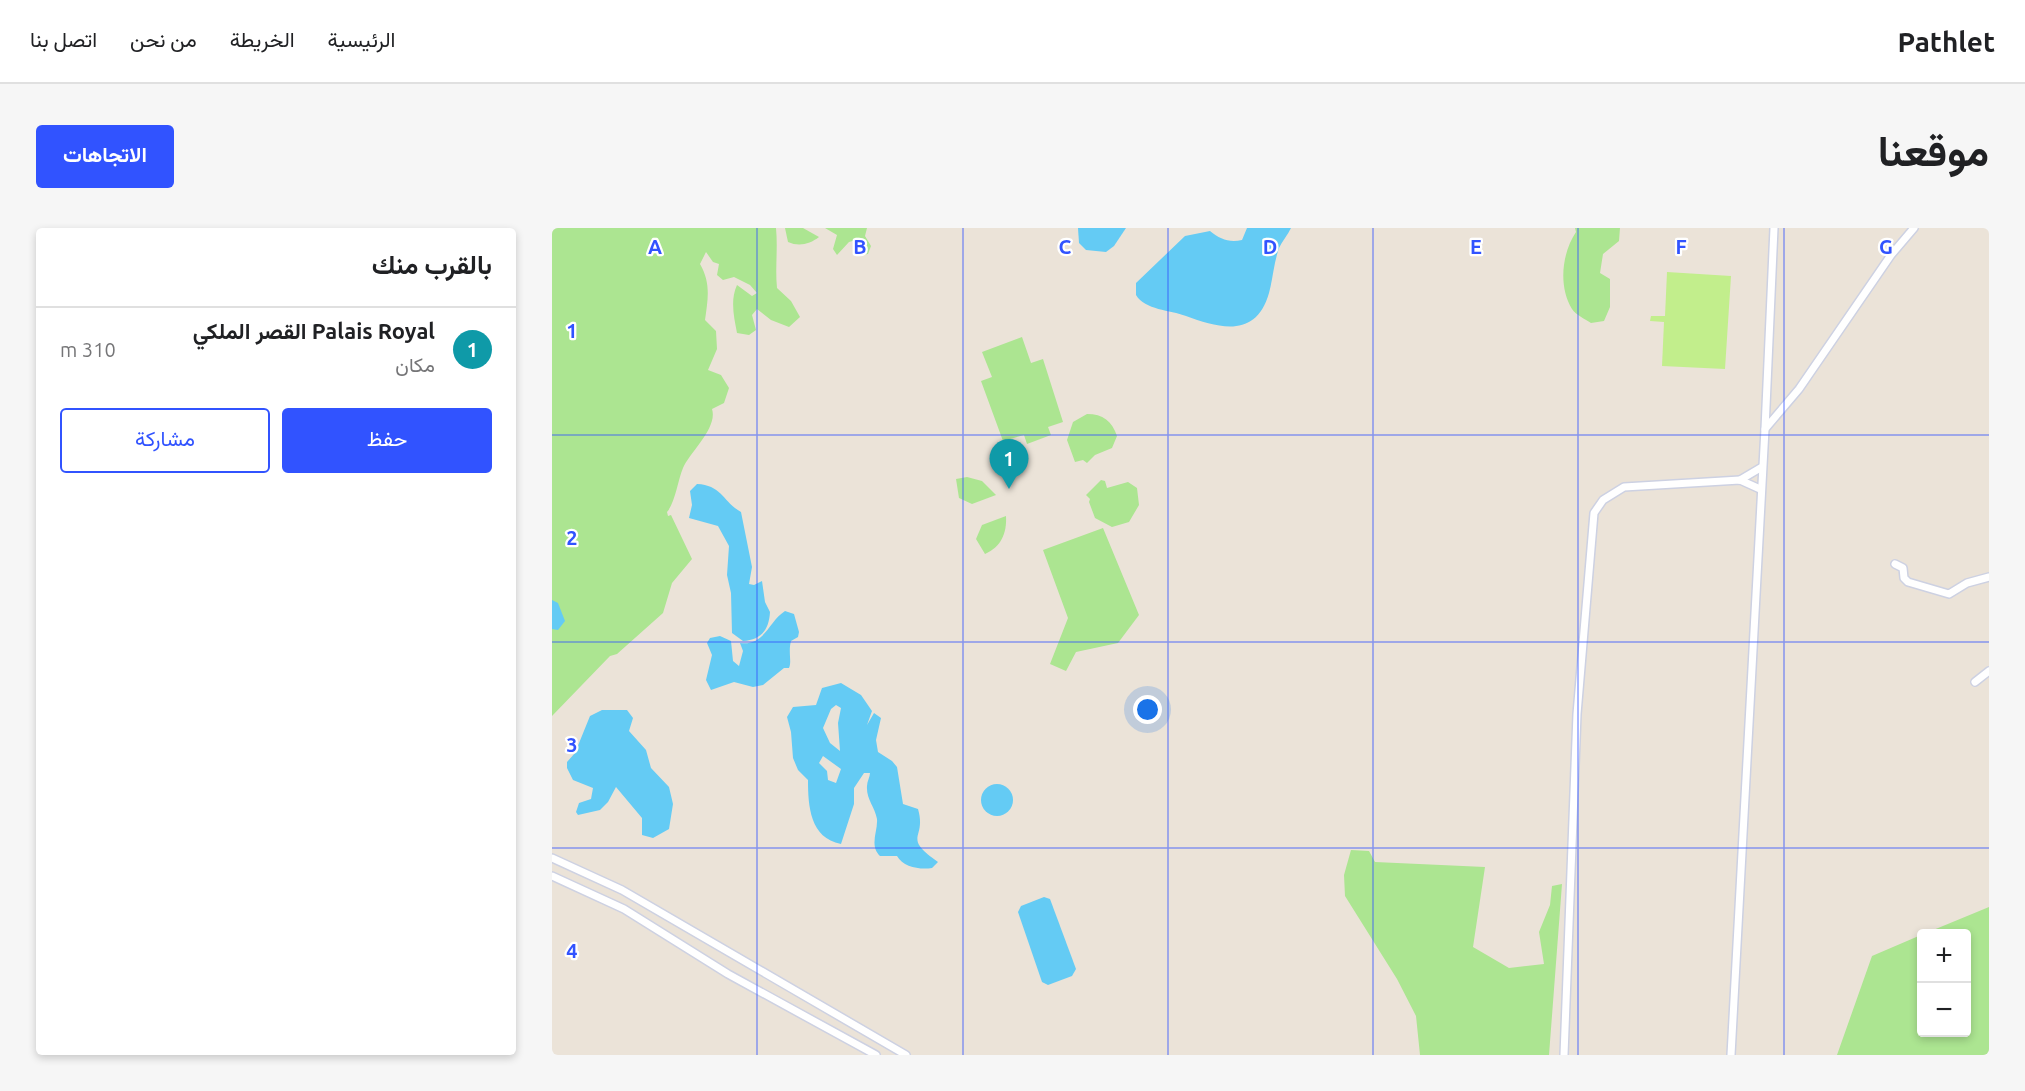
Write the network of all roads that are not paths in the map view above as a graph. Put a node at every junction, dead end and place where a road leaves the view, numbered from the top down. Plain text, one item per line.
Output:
1 (1774, 228) edge
2 (1914, 228) edge
3 (1765, 429) junction
4 (1762, 467) junction
5 (1740, 480) junction
6 (1760, 489) junction
7 (1895, 564) dead end
8 (1989, 577) edge
9 (1989, 671) edge
10 (1975, 682) dead end
11 (552, 858) edge
12 (552, 876) edge
13 (876, 1055) edge
14 (906, 1055) edge
15 (1564, 1055) edge
16 (1731, 1055) edge

1 - 3 street
2 - 3 street
3 - 4 street
4 - 5 street
4 - 6 street
5 - 6 street
5 - 15 street
6 - 16 street
7 - 8 street
9 - 10 street
11 - 14 street
12 - 13 street

